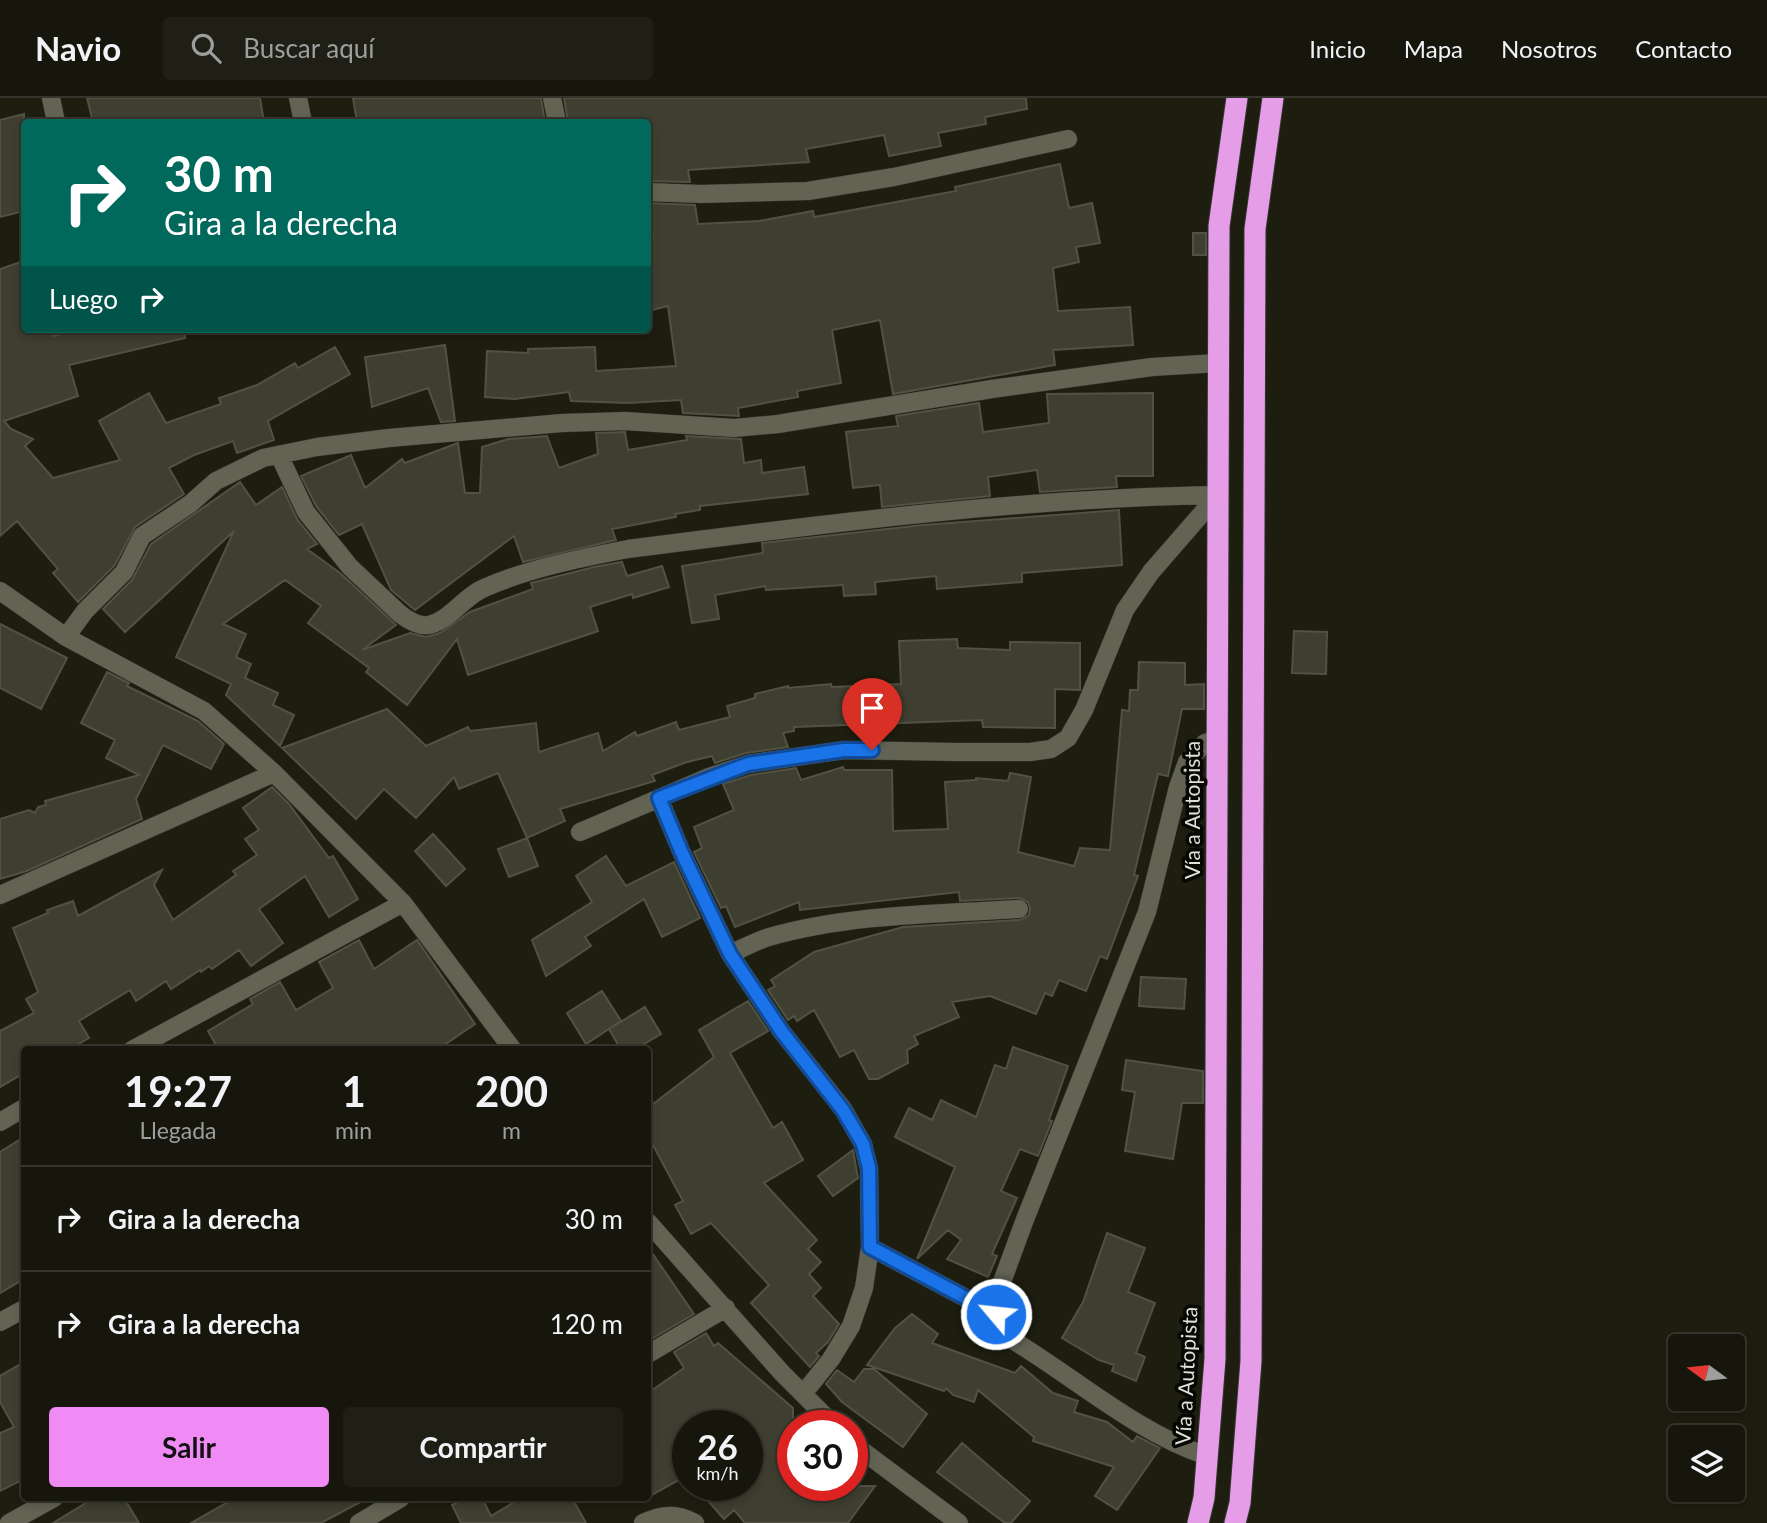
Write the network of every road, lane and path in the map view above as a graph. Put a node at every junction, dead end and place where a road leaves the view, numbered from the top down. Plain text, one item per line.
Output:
1 (51, 98) edge
2 (298, 98) edge
3 (552, 98) edge
4 (1237, 98) edge
5 (1273, 98) edge
6 (55, 119) edge
7 (302, 119) edge
8 (556, 119) edge
9 (1068, 139) dead end
10 (651, 192) edge
11 (1218, 363) junction
12 (279, 455) junction
13 (1218, 495) junction
14 (0, 591) edge
15 (66, 637) junction
16 (1217, 739) junction
17 (274, 773) junction
18 (659, 798) junction
19 (580, 832) dead end
20 (0, 895) edge
21 (403, 903) junction
22 (1018, 909) dead end
23 (730, 954) junction
24 (139, 1046) edge
25 (507, 1046) edge
26 (21, 1110) edge
27 (0, 1122) edge
28 (651, 1225) edge
29 (870, 1247) junction
30 (726, 1308) junction
31 (21, 1311) edge
32 (996, 1314) junction
33 (0, 1322) edge
34 (651, 1352) edge
35 (803, 1394) junction
36 (819, 1410) edge
37 (868, 1455) edge
38 (1207, 1456) junction
39 (49, 1501) edge
40 (396, 1501) edge
41 (9, 1523) edge
42 (359, 1523) edge
43 (643, 1523) edge
44 (695, 1523) edge
45 (959, 1523) edge
46 (1199, 1523) edge
47 (1235, 1523) edge

1 - 6 street
2 - 7 street
3 - 8 street
4 - 11 highway, Vía a Autopista
5 - 47 highway
9 - 10 street
11 - 12 street
11 - 13 highway, Vía a Autopista
12 - 13 street
12 - 15 street
13 - 16 highway, Vía a Autopista
13 - 18 street
14 - 15 street
15 - 17 street
16 - 32 street
16 - 38 highway, Vía a Autopista
17 - 20 street
17 - 21 street
18 - 19 street
18 - 23 street
21 - 24 street
21 - 25 street
22 - 23 street
23 - 29 street
26 - 27 street
28 - 30 street
29 - 32 street
29 - 35 street
30 - 34 street
30 - 35 street
31 - 33 street
32 - 38 street
35 - 36 street
37 - 45 street
38 - 46 highway, Vía a Autopista
39 - 41 street
40 - 42 street
43 - 44 street

